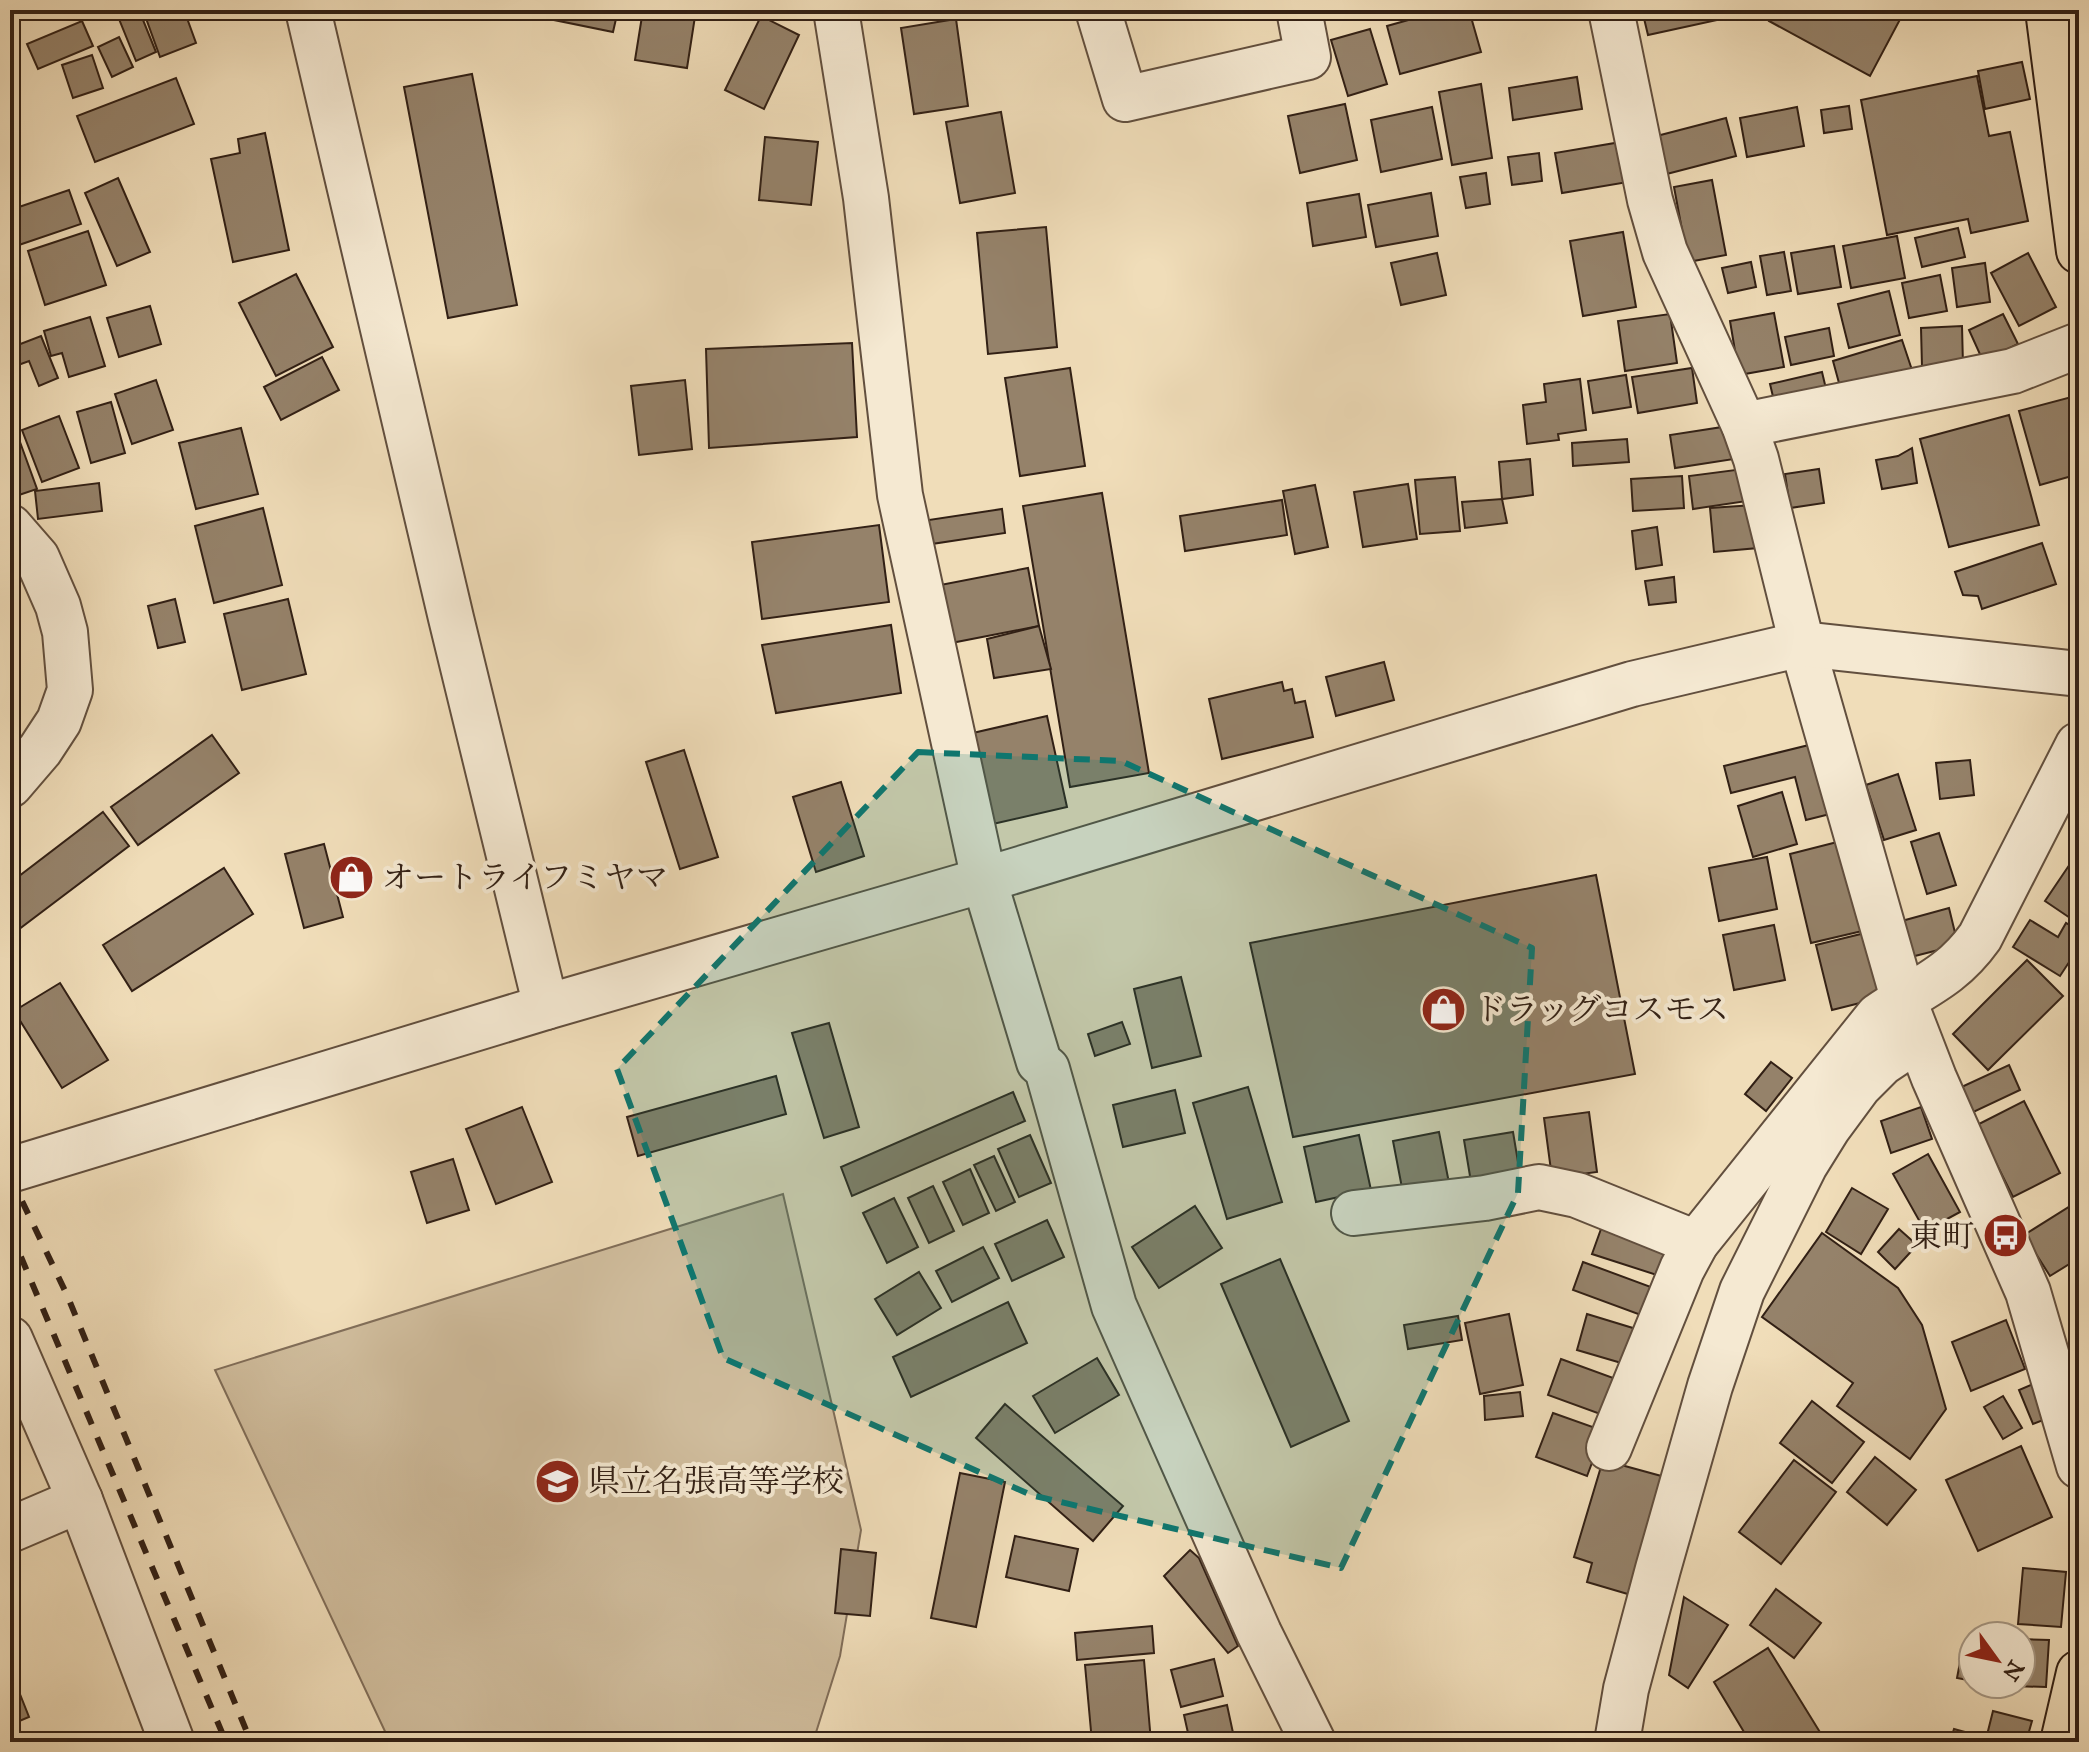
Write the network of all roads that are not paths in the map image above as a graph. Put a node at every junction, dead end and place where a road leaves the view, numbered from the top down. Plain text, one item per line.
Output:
1 (308, 10) edge
2 (836, 10) edge
3 (1098, 10) edge
4 (1299, 10) edge
5 (1611, 10) edge
6 (2048, 10) edge
7 (2079, 251) edge
8 (2079, 345) edge
9 (1744, 425) junction
10 (10, 527) edge
11 (1802, 644) junction
12 (2079, 674) edge
13 (2078, 745) edge
14 (10, 785) edge
15 (984, 880) junction
16 (1903, 998) junction
17 (546, 1007) junction
18 (1918, 1039) junction
19 (10, 1170) edge
20 (1354, 1213) dead end
21 (1696, 1243) junction
22 (10, 1339) edge
23 (1609, 1448) dead end
24 (2079, 1466) edge
25 (80, 1500) junction
26 (10, 1530) edge
27 (2079, 1673) edge
28 (172, 1742) edge
29 (1313, 1742) edge
30 (1617, 1742) edge
31 (2063, 1742) edge

1 - 17 street
2 - 15 street
3 - 4 street
5 - 9 street
6 - 7 main road
8 - 9 street
9 - 11 street
10 - 14 street
11 - 12 street
11 - 15 street
11 - 16 street
13 - 16 street
15 - 17 street
15 - 29 street
16 - 18 street
16 - 21 street
17 - 19 street
18 - 24 street
18 - 30 street
20 - 21 street
21 - 23 street
22 - 25 street
25 - 26 street
25 - 28 street
27 - 31 main road

